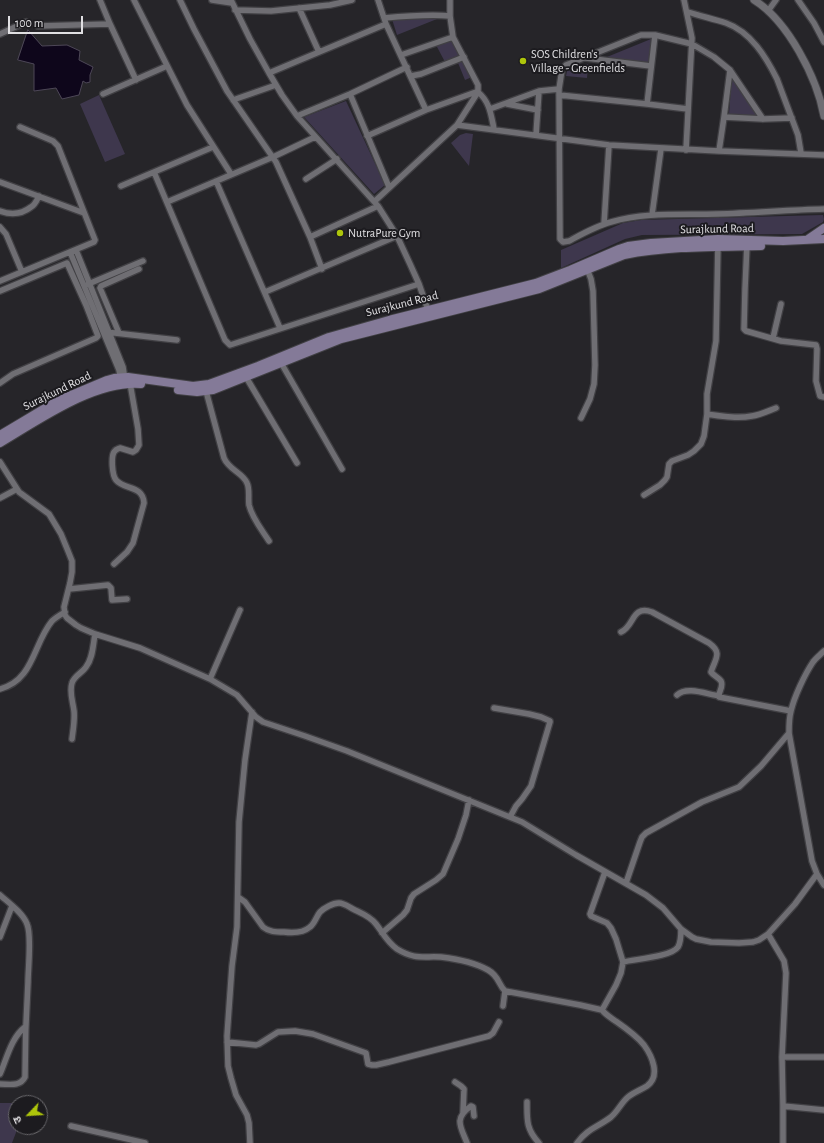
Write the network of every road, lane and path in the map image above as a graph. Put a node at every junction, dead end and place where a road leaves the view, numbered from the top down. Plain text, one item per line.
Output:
1 (100, 0) edge
2 (134, 0) edge
3 (180, 0) edge
4 (212, 0) edge
5 (352, 0) edge
6 (378, 0) edge
7 (450, 0) edge
8 (684, 0) edge
9 (776, 0) edge
10 (798, 0) edge
11 (759, 1) edge
12 (231, 2) edge
13 (299, 8) junction
14 (235, 10) junction
15 (768, 11) junction
16 (688, 12) junction
17 (450, 16) junction
18 (385, 21) junction
19 (26, 22) dead end
20 (110, 24) junction
21 (38, 26) dead end
22 (0, 34) edge
23 (655, 35) junction
24 (453, 36) junction
25 (824, 42) edge
26 (692, 44) junction
27 (319, 52) junction
28 (401, 55) junction
29 (464, 57) junction
30 (586, 58) junction
31 (167, 66) junction
32 (651, 66) junction
33 (407, 67) junction
34 (730, 70) junction
35 (269, 73) junction
36 (411, 76) junction
37 (136, 80) junction
38 (276, 85) junction
39 (539, 91) junction
40 (478, 92) junction
41 (560, 92) junction
42 (103, 94) dead end
43 (350, 94) junction
44 (233, 100) junction
45 (505, 104) junction
46 (647, 104) junction
47 (490, 109) junction
48 (688, 109) junction
49 (426, 110) junction
50 (538, 110) junction
51 (297, 116) junction
52 (824, 116) edge
53 (724, 117) junction
54 (792, 118) junction
55 (763, 119) junction
56 (457, 125) junction
57 (20, 127) dead end
58 (494, 129) junction
59 (536, 135) junction
60 (368, 136) junction
61 (314, 137) junction
62 (560, 139) junction
63 (609, 146) junction
64 (213, 147) junction
65 (661, 149) junction
66 (686, 150) junction
67 (719, 151) junction
68 (800, 153) junction
69 (824, 155) edge
70 (273, 156) junction
71 (336, 159) junction
72 (154, 172) junction
73 (231, 174) junction
74 (306, 179) dead end
75 (216, 181) junction
76 (0, 182) edge
77 (121, 186) dead end
78 (389, 187) junction
79 (39, 196) junction
80 (167, 202) junction
81 (376, 204) junction
82 (824, 209) edge
83 (0, 211) edge
84 (84, 213) junction
85 (652, 215) junction
86 (604, 224) junction
87 (0, 227) edge
88 (824, 228) edge
89 (397, 236) junction
90 (310, 237) junction
91 (824, 239) edge
92 (805, 240) junction
93 (718, 243) junction
94 (747, 243) junction
95 (824, 244) edge
96 (73, 251) junction
97 (143, 261) dead end
98 (139, 269) dead end
99 (322, 269) junction
100 (587, 269) junction
101 (22, 272) junction
102 (0, 281) edge
103 (419, 284) junction
104 (87, 285) junction
105 (0, 291) edge
106 (101, 292) junction
107 (265, 292) junction
108 (94, 295) junction
109 (93, 304) junction
110 (781, 304) dead end
111 (86, 305) junction
112 (429, 313) junction
113 (280, 328) junction
114 (106, 332) junction
115 (119, 333) junction
116 (773, 338) junction
117 (177, 340) dead end
118 (279, 360) junction
119 (246, 377) junction
120 (125, 381) junction
121 (0, 383) edge
122 (206, 392) junction
123 (824, 397) edge
124 (776, 408) dead end
125 (707, 414) junction
126 (581, 418) dead end
127 (0, 440) edge
128 (0, 462) edge
129 (297, 463) dead end
130 (342, 469) dead end
131 (17, 489) junction
132 (644, 495) dead end
133 (0, 498) edge
134 (269, 541) dead end
135 (114, 564) dead end
136 (69, 589) junction
137 (127, 599) dead end
138 (240, 610) dead end
139 (64, 612) junction
140 (621, 632) dead end
141 (95, 634) junction
142 (824, 652) edge
143 (210, 679) junction
144 (0, 688) edge
145 (676, 696) dead end
146 (719, 696) junction
147 (494, 708) dead end
148 (791, 711) junction
149 (252, 712) junction
150 (789, 733) junction
151 (72, 739) dead end
152 (469, 800) junction
153 (510, 817) junction
154 (605, 872) junction
155 (817, 874) junction
156 (626, 883) junction
157 (824, 885) edge
158 (0, 895) edge
159 (238, 897) junction
160 (12, 906) junction
161 (681, 929) junction
162 (382, 933) junction
163 (768, 934) junction
164 (0, 937) edge
165 (623, 962) junction
166 (505, 990) junction
167 (503, 1006) dead end
168 (602, 1010) junction
169 (499, 1022) dead end
170 (25, 1027) junction
171 (227, 1042) junction
172 (782, 1057) junction
173 (824, 1057) edge
174 (0, 1074) edge
175 (455, 1082) dead end
176 (0, 1084) edge
177 (526, 1102) dead end
178 (783, 1106) junction
179 (824, 1110) edge
180 (463, 1113) junction
181 (474, 1116) dead end
182 (72, 1126) dead end
183 (135, 1142) edge
184 (145, 1143) edge
185 (250, 1143) edge
186 (467, 1143) edge
187 (539, 1143) edge
188 (577, 1143) edge
189 (783, 1143) edge

1 - 20 street
2 - 31 street
3 - 44 street
4 - 12 street
5 - 13 street
6 - 18 street
7 - 17 street
8 - 16 street
9 - 15 street
10 - 25 street
11 - 15 street
12 - 14 street
13 - 14 street
13 - 27 street
14 - 35 street
15 - 52 street
16 - 26 street
16 - 54 street
17 - 18 street
17 - 24 street
18 - 27 street
18 - 28 street
19 - 22 street
20 - 21 street
20 - 37 street
23 - 26 street
23 - 30 street
23 - 32 street
24 - 28 street
24 - 29 street
26 - 34 street
26 - 48 street
27 - 35 street
28 - 33 street
29 - 36 street
29 - 40 street
30 - 32 street
30 - 41 street
31 - 37 street
31 - 64 street
32 - 46 street
33 - 36 street
33 - 43 street
34 - 53 street
34 - 55 street
35 - 38 street
36 - 49 street
37 - 42 street
38 - 44 street
38 - 51 street
39 - 41 street
39 - 45 street
39 - 50 street
40 - 47 street
40 - 49 street
40 - 56 street
41 - 46 street
41 - 62 street
43 - 51 street
43 - 60 street
44 - 70 street
45 - 47 street
45 - 50 street
46 - 48 street
47 - 58 street
48 - 66 street
49 - 60 street
50 - 59 street
51 - 61 street
53 - 55 street
53 - 67 street
54 - 55 street
54 - 68 street
56 - 58 street
56 - 78 street
57 - 84 street
58 - 59 street
59 - 62 street
60 - 78 street
61 - 70 street
61 - 71 street
62 - 63 street
62 - 86 street
63 - 65 street
63 - 86 street
64 - 72 street
64 - 73 street
65 - 66 street
65 - 85 street
66 - 67 street
67 - 68 street
68 - 69 street
70 - 73 street
70 - 90 street
71 - 74 street
71 - 81 street
72 - 77 street
72 - 80 street
73 - 75 street
75 - 80 street
75 - 107 street
76 - 79 street
78 - 81 street
79 - 83 street
79 - 84 street
80 - 113 street
81 - 89 street
81 - 90 street
82 - 85 street
84 - 96 street
85 - 86 street
87 - 101 street
88 - 92 main road
89 - 99 street
89 - 103 street
90 - 99 street
91 - 92 main road, Surajkund Road
92 - 94 main road, Surajkund Road
93 - 94 main road, Surajkund Road
93 - 100 main road, Surajkund Road
93 - 112 main road, Surajkund Road
93 - 125 street
94 - 95 main road, Surajkund Road
94 - 116 street
96 - 101 street
96 - 104 street
97 - 104 street
98 - 106 street
99 - 107 street
100 - 112 main road, Surajkund Road
100 - 126 street
101 - 102 street
103 - 112 street
103 - 113 street
104 - 108 street
104 - 109 street
105 - 111 street
106 - 108 street
106 - 115 street
107 - 113 street
108 - 114 street
109 - 111 street
109 - 114 street
110 - 116 street
111 - 121 street
112 - 118 main road, Surajkund Road
114 - 115 street
114 - 120 street
115 - 117 street
116 - 123 street
118 - 119 main road, Surajkund Road
118 - 120 main road, Surajkund Road
118 - 130 street
119 - 122 main road, Surajkund Road
119 - 129 street
120 - 122 main road, Surajkund Road
120 - 127 main road, Surajkund Road
120 - 135 street
122 - 134 street
124 - 125 street
125 - 132 street
128 - 131 street
131 - 133 street
131 - 136 street
136 - 137 street
136 - 139 street
138 - 143 street
139 - 141 street
139 - 144 street
140 - 146 street
141 - 143 street
141 - 151 street
142 - 148 street
143 - 149 street
145 - 146 street
146 - 148 street
147 - 153 street
148 - 150 street
149 - 152 street
149 - 159 street
150 - 155 street
150 - 156 street
152 - 153 street
152 - 162 street
153 - 154 street
154 - 156 street
154 - 165 street
155 - 157 street
155 - 163 street
156 - 161 street
158 - 160 street
159 - 162 street
159 - 171 street
160 - 164 street
160 - 170 street
161 - 163 street
161 - 165 street
162 - 166 street
163 - 172 street
165 - 168 street
166 - 167 street
166 - 168 street
168 - 188 street
169 - 171 street
170 - 174 street
170 - 176 street
171 - 185 street
172 - 173 street
172 - 178 street
175 - 180 street
177 - 187 street
178 - 179 street
178 - 189 street
180 - 181 street
180 - 186 street
182 - 183 street
183 - 184 street

